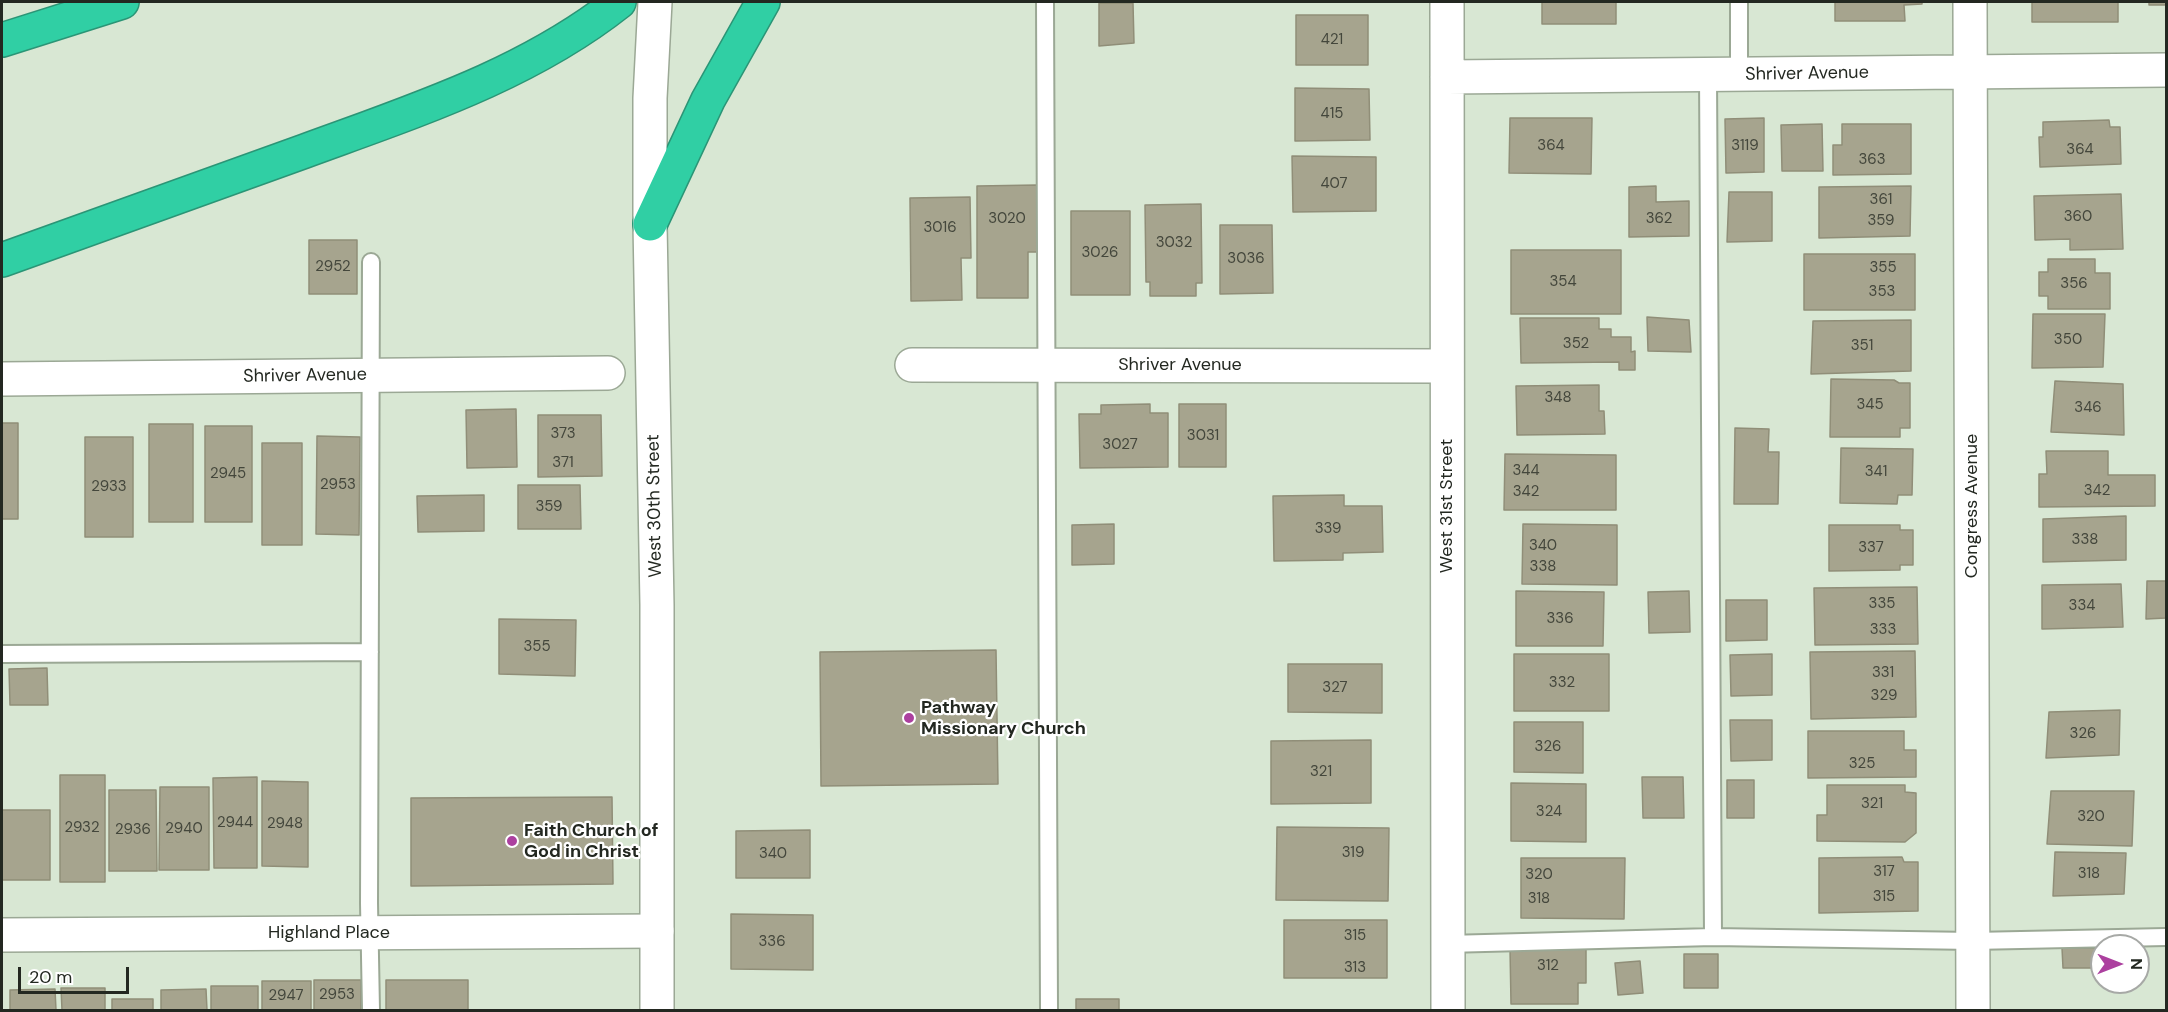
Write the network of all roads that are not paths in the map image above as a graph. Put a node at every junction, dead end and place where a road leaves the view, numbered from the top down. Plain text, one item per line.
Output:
1 (122, 2) edge
2 (619, 2) edge
3 (655, 2) edge
4 (764, 2) edge
5 (1045, 2) edge
6 (1447, 2) edge
7 (1739, 2) edge
8 (1970, 2) edge
9 (2, 40) edge
10 (2166, 70) edge
11 (1970, 72) junction
12 (1724, 75) junction
13 (1448, 77) junction
14 (650, 224) junction
15 (2, 260) edge
16 (371, 262) dead end
17 (912, 365) dead end
18 (1047, 365) junction
19 (1448, 366) junction
20 (608, 373) dead end
21 (370, 375) junction
22 (2, 379) edge
23 (370, 651) junction
24 (2, 654) edge
25 (657, 931) junction
26 (369, 933) junction
27 (2, 935) edge
28 (2166, 937) edge
29 (1713, 938) junction
30 (1973, 941) junction
31 (1448, 944) junction
32 (371, 1011) edge
33 (657, 1011) edge
34 (1049, 1011) edge
35 (1448, 1011) edge
36 (1973, 1011) edge

1 - 9 highway
2 - 15 highway
3 - 14 street, West 30th Street
4 - 14 highway
5 - 18 lane
6 - 13 street, West 31st Street
7 - 12 lane
8 - 11 street, Congress Avenue
10 - 11 street, Shriver Avenue
11 - 12 street, Shriver Avenue
11 - 30 street, Congress Avenue
12 - 13 street, Shriver Avenue
12 - 29 lane
13 - 19 street, West 31st Street
14 - 25 street, West 30th Street
16 - 21 lane
17 - 18 street, Shriver Avenue
18 - 19 street, Shriver Avenue
18 - 34 lane
19 - 31 street, West 31st Street
20 - 21 street, Shriver Avenue
21 - 22 street, Shriver Avenue
21 - 23 lane
23 - 24 lane
23 - 26 lane
25 - 26 street, Highland Place
25 - 33 street, West 30th Street
26 - 27 street, Highland Place
26 - 32 lane
28 - 30 lane
29 - 30 lane
29 - 31 lane
30 - 36 street, Congress Avenue
31 - 35 street, West 31st Street

